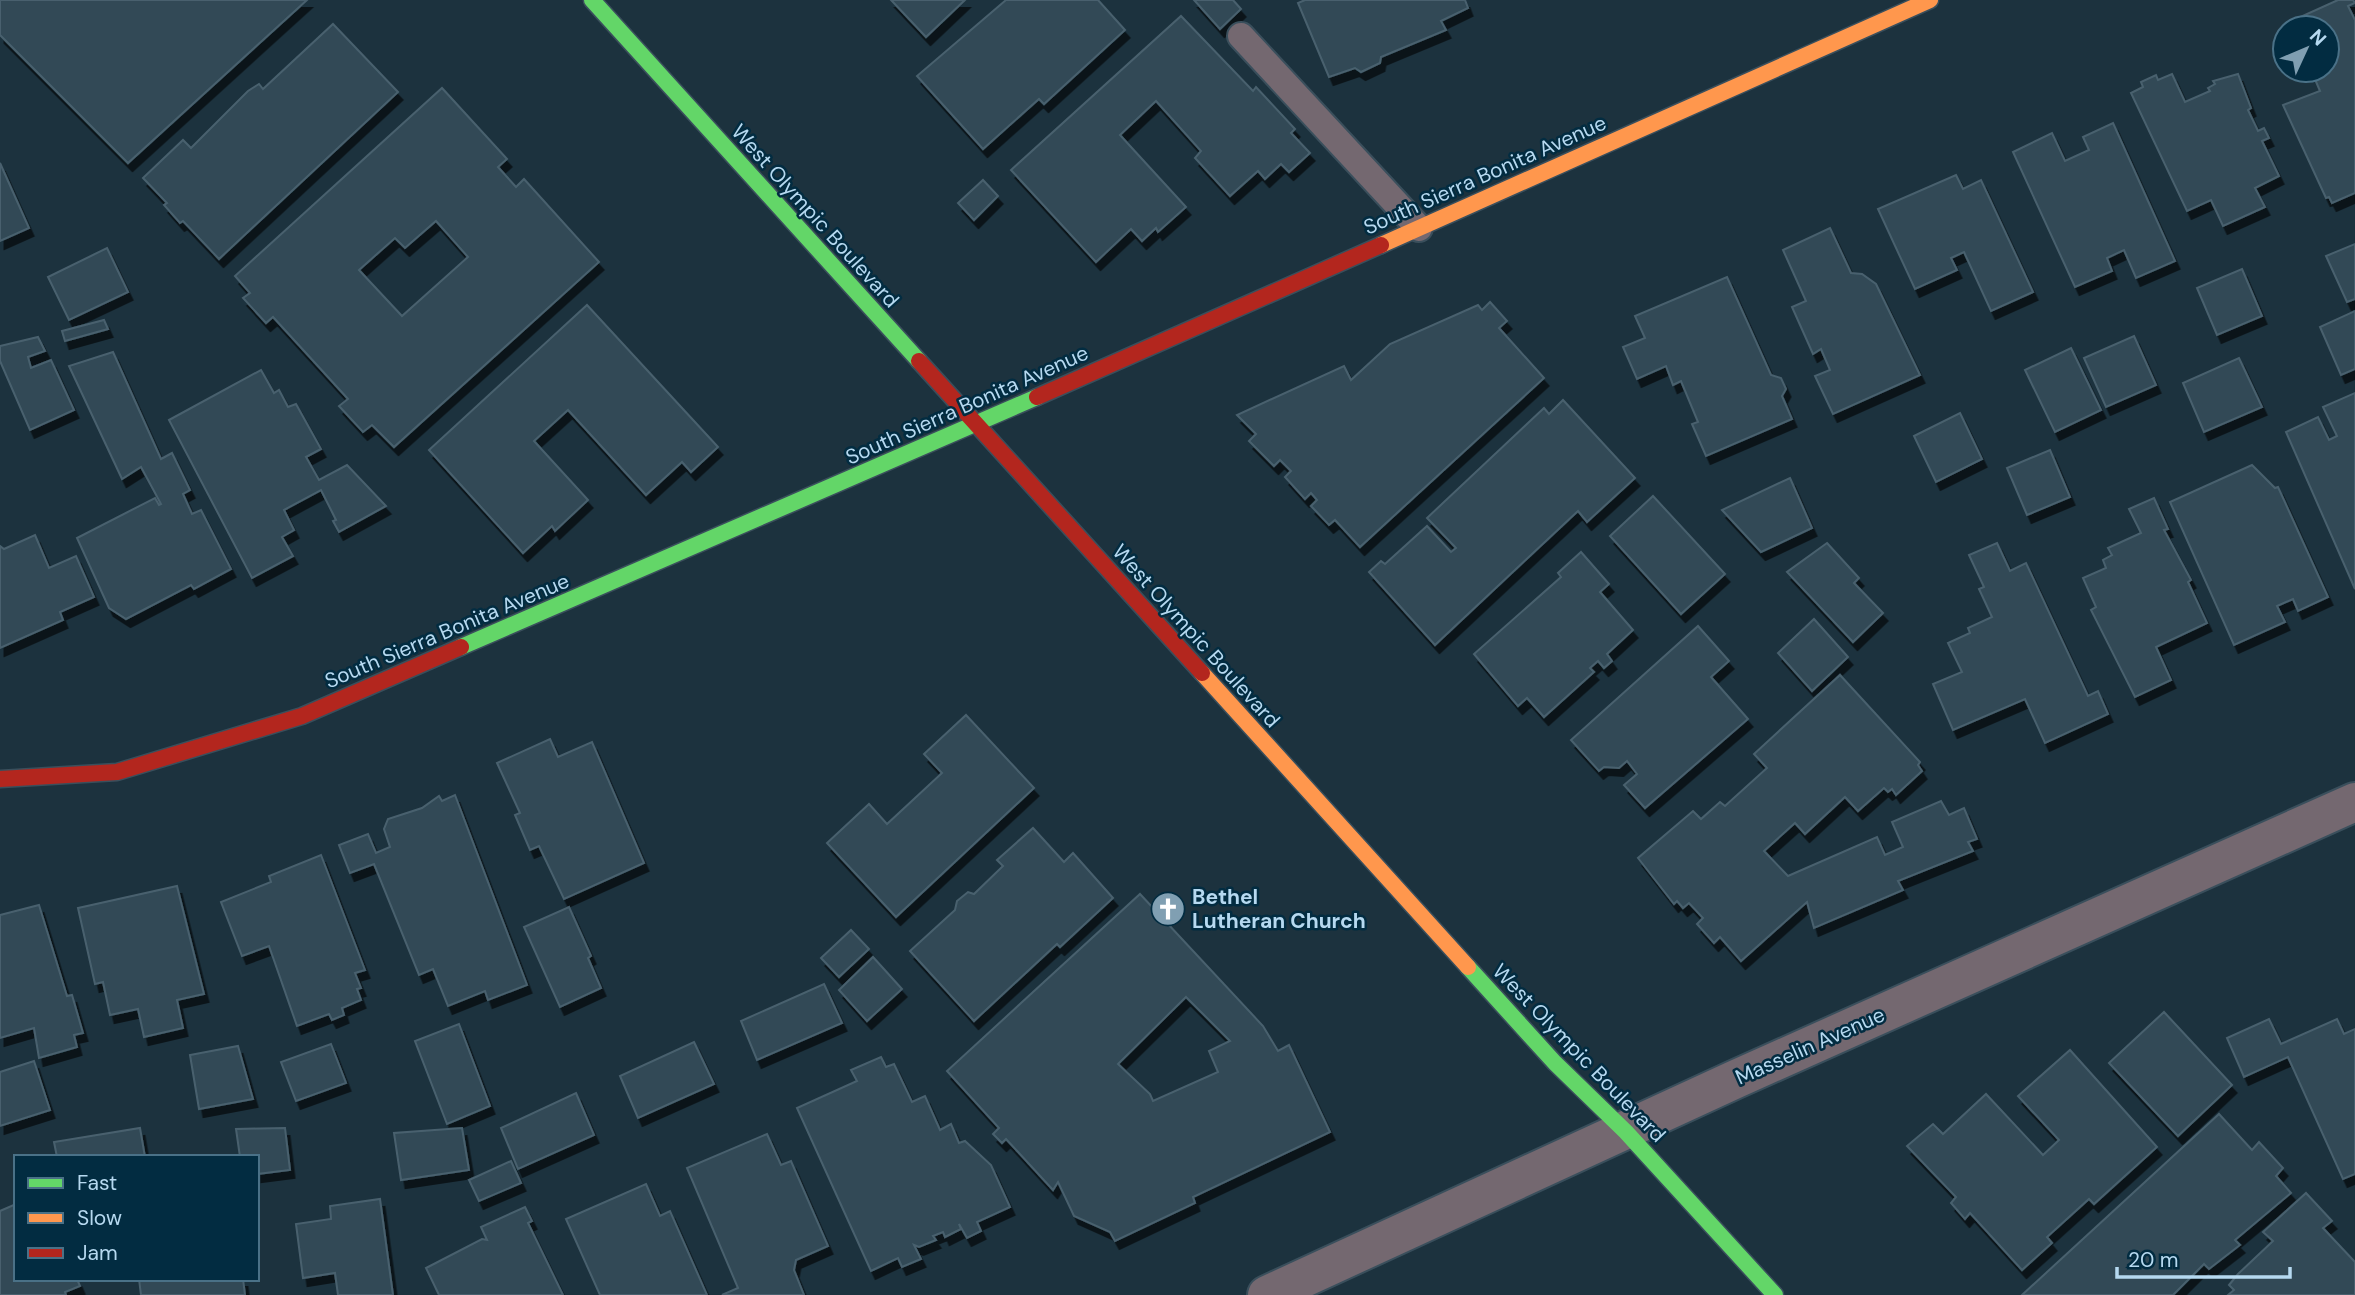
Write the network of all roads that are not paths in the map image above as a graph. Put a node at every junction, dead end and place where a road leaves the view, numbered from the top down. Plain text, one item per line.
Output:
1 (592, 0) edge
2 (1930, 0) edge
3 (1241, 36) dead end
4 (1419, 228) junction
5 (975, 424) junction
6 (0, 779) edge
7 (2355, 802) edge
8 (1626, 1132) junction
9 (1267, 1295) edge
10 (1775, 1295) edge

1 - 5 street, West Olympic Boulevard
2 - 4 street, South Sierra Bonita Avenue
3 - 4 lane
4 - 5 street, South Sierra Bonita Avenue
5 - 6 street, South Sierra Bonita Avenue
5 - 8 street, West Olympic Boulevard
7 - 8 street, Masselin Avenue
8 - 9 street, Masselin Avenue
8 - 10 street, West Olympic Boulevard

